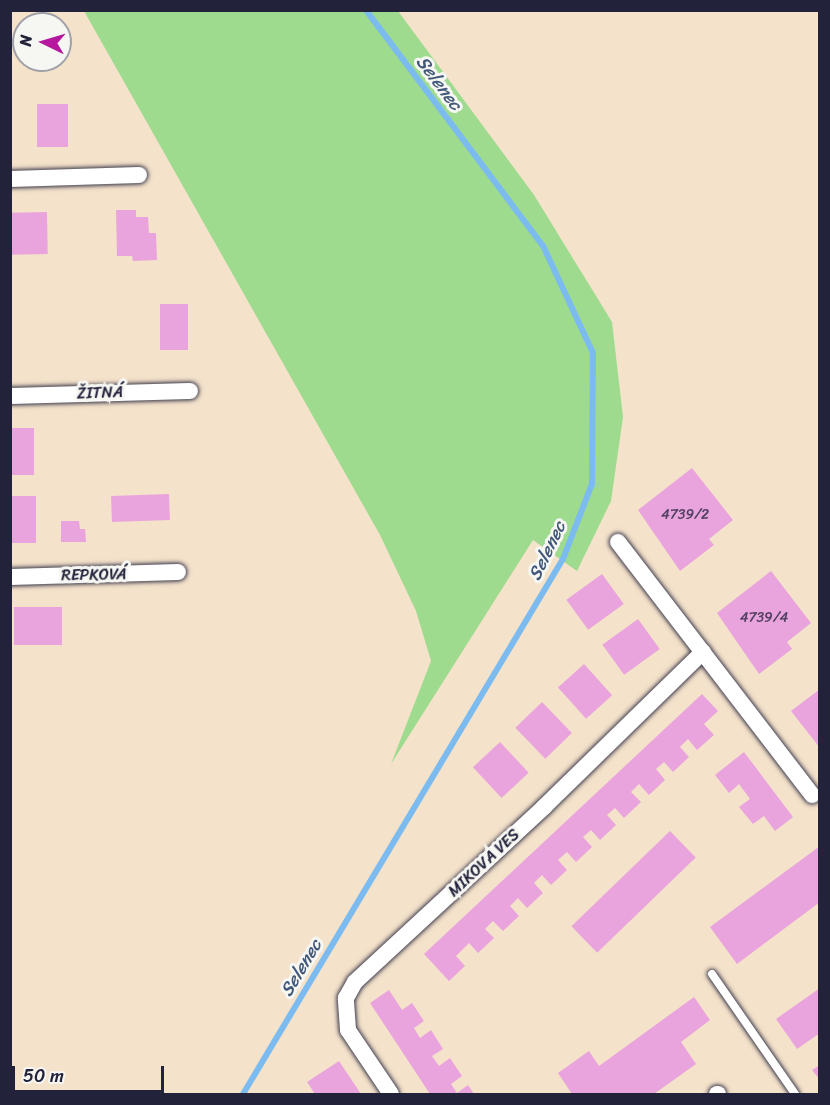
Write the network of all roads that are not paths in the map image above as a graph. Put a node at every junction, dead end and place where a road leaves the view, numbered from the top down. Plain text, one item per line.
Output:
1 (139, 176) dead end
2 (10, 179) edge
3 (190, 391) dead end
4 (10, 396) edge
5 (618, 542) dead end
6 (178, 573) dead end
7 (10, 577) edge
8 (703, 652) junction
9 (812, 795) dead end
10 (712, 974) dead end
11 (391, 1095) edge
12 (795, 1095) edge

1 - 2 street
3 - 4 street, ŽITNÁ
5 - 8 street
6 - 7 street, REPKOVÁ
8 - 9 street
8 - 11 street, MIKOVA VES
10 - 12 lane

